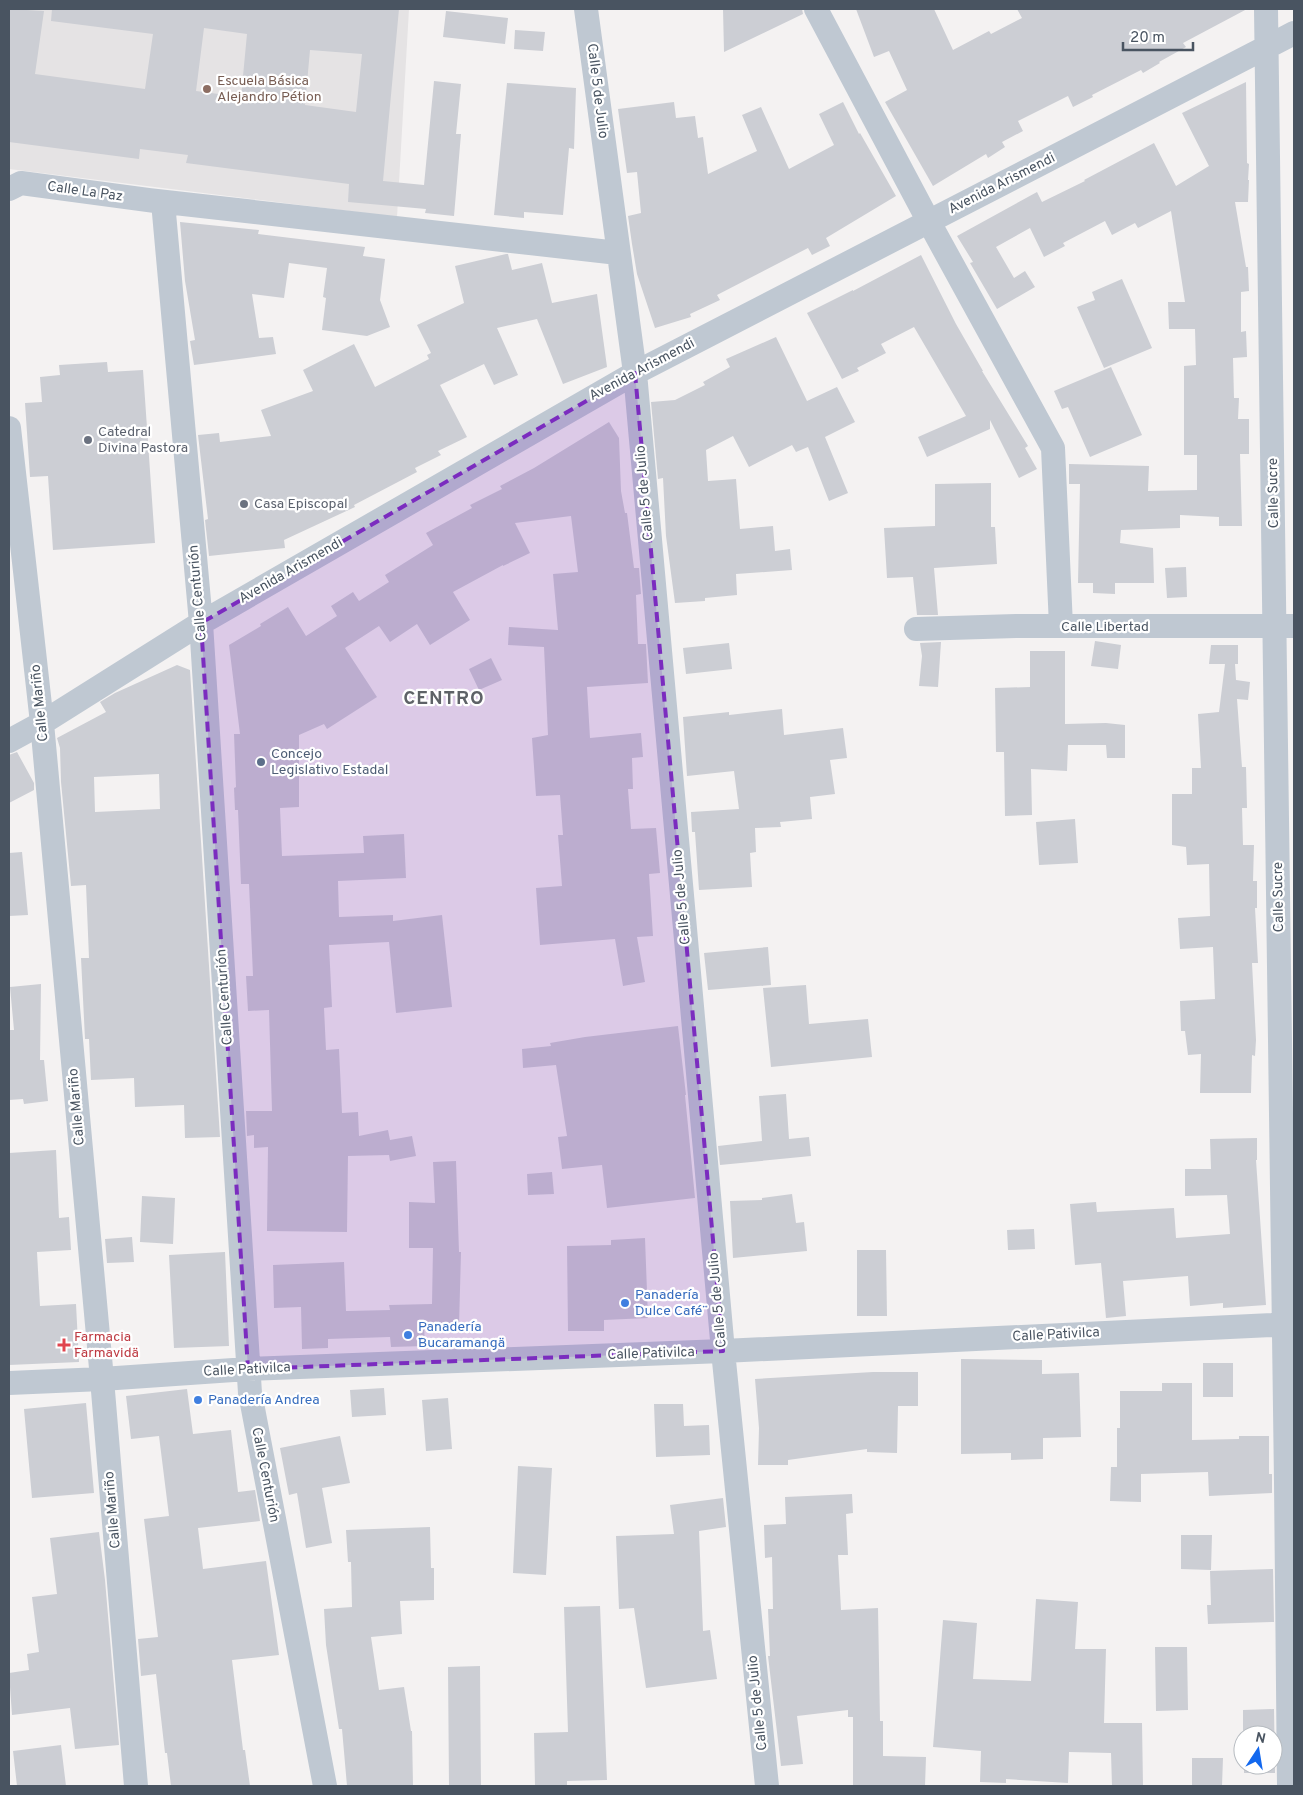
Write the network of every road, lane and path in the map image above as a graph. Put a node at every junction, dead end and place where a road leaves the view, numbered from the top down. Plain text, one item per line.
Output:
1 (586, 9) edge
2 (816, 9) edge
3 (1266, 9) edge
4 (1294, 33) edge
5 (1268, 48) junction
6 (9, 189) edge
7 (163, 202) junction
8 (929, 222) junction
9 (618, 253) junction
10 (634, 372) junction
11 (9, 428) edge
12 (201, 624) junction
13 (1060, 626) junction
14 (1285, 627) edge
15 (916, 629) dead end
16 (42, 723) junction
17 (9, 741) edge
18 (1289, 1324) edge
19 (723, 1351) junction
20 (248, 1369) junction
21 (102, 1379) junction
22 (9, 1383) edge
23 (136, 1786) edge
24 (325, 1786) edge
25 (766, 1786) edge
26 (1289, 1786) edge

1 - 9 street, Calle 5 de Julio
2 - 8 street
3 - 5 street, Calle Sucre
4 - 5 street, Avenida Arismendi
5 - 8 street, Avenida Arismendi
5 - 14 street, Calle Sucre
6 - 7 street, Calle La Paz
7 - 9 street, Calle La Paz
7 - 12 street, Calle Centurión
8 - 10 street, Avenida Arismendi
8 - 13 street
9 - 10 street, Calle 5 de Julio
10 - 12 street, Avenida Arismendi
10 - 19 street, Calle 5 de Julio
11 - 16 street, Calle Mariño
12 - 16 street, Avenida Arismendi
12 - 20 street, Calle Centurión
13 - 14 street, Calle Libertad
13 - 15 street, Calle Libertad
14 - 18 street, Calle Sucre
16 - 17 street, Avenida Arismendi
16 - 21 street, Calle Mariño
18 - 19 street, Calle Pativilca
18 - 26 street, Calle Sucre
19 - 20 street, Calle Pativilca
19 - 25 street, Calle 5 de Julio
20 - 21 street, Calle Pativilca
20 - 24 street, Calle Centurión
21 - 22 street, Calle Pativilca
21 - 23 street, Calle Mariño

